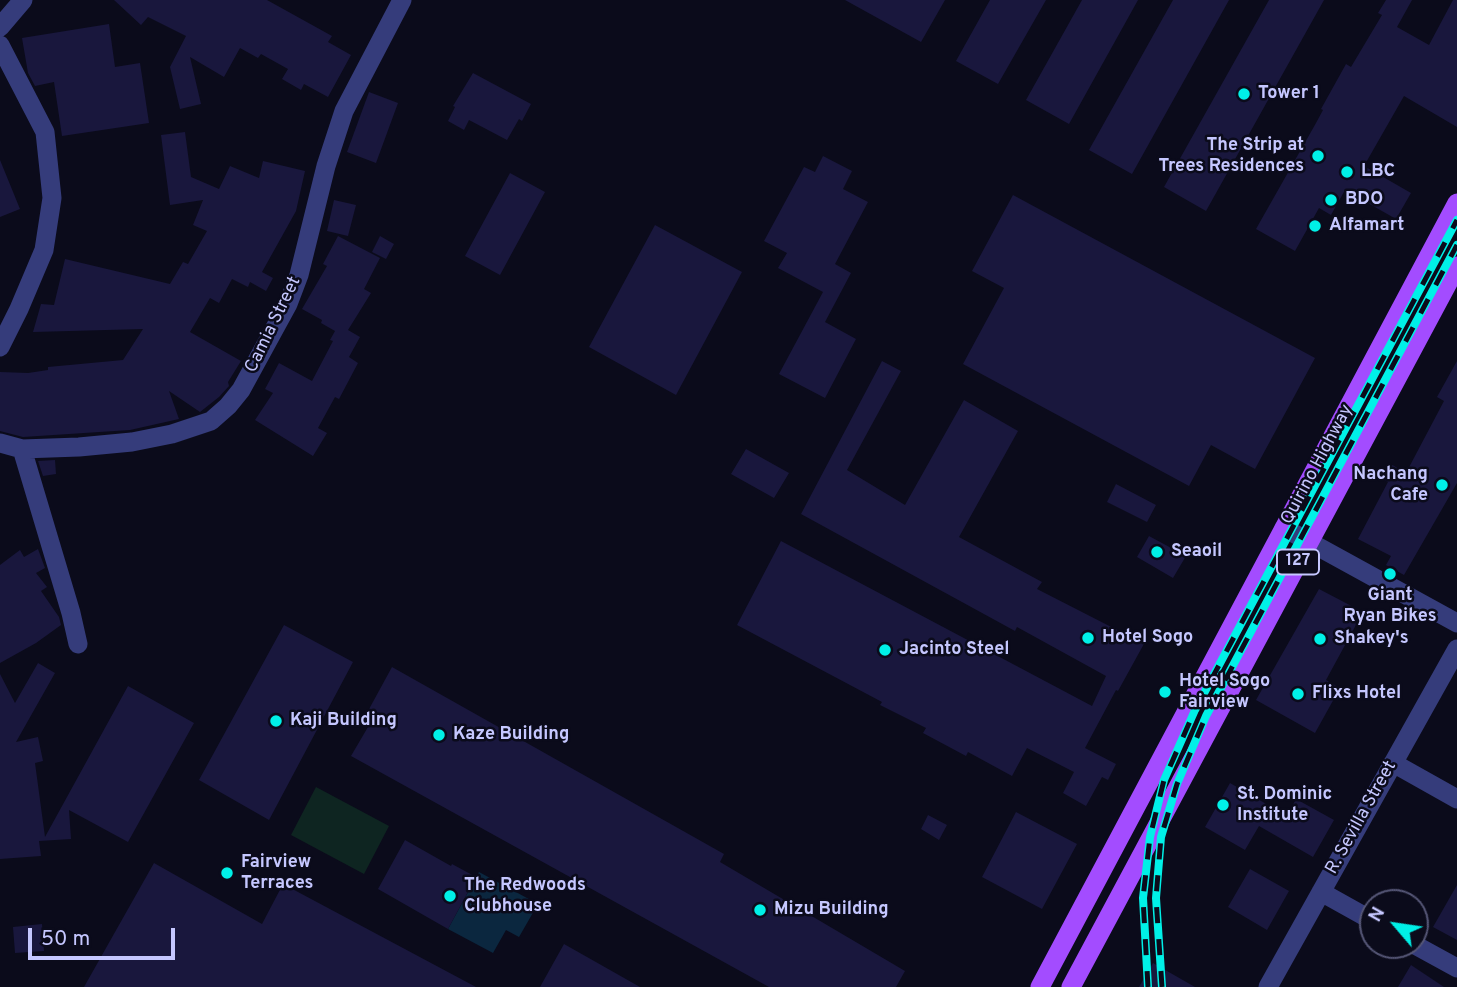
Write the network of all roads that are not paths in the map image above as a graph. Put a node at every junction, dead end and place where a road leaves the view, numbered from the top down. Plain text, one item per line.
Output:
1 (23, 0) edge
2 (402, 0) edge
3 (0, 27) edge
4 (0, 45) edge
5 (1457, 203) edge
6 (1457, 266) edge
7 (0, 347) edge
8 (0, 443) edge
9 (22, 449) junction
10 (1284, 528) junction
11 (1309, 542) junction
12 (1457, 623) edge
13 (78, 644) dead end
14 (1457, 649) edge
15 (1393, 764) junction
16 (1457, 799) edge
17 (1321, 892) junction
18 (1359, 913) edge
19 (1429, 953) edge
20 (1457, 968) edge
21 (1040, 987) edge
22 (1071, 987) edge
23 (1268, 987) edge

1 - 3 street
2 - 9 street, Camia Street
4 - 7 street
5 - 10 main road, Quirino Highway / 127
6 - 11 main road, Quirino Highway / 127
8 - 9 street, Camia Street
9 - 13 street
10 - 11 street
10 - 21 main road, Quirino Highway / 127
11 - 12 street
11 - 22 main road, Quirino Highway / 127
14 - 15 street, R. Sevilla Street
15 - 16 street
15 - 17 street, R. Sevilla Street
17 - 18 street
17 - 23 street, R. Sevilla Street
19 - 20 street

